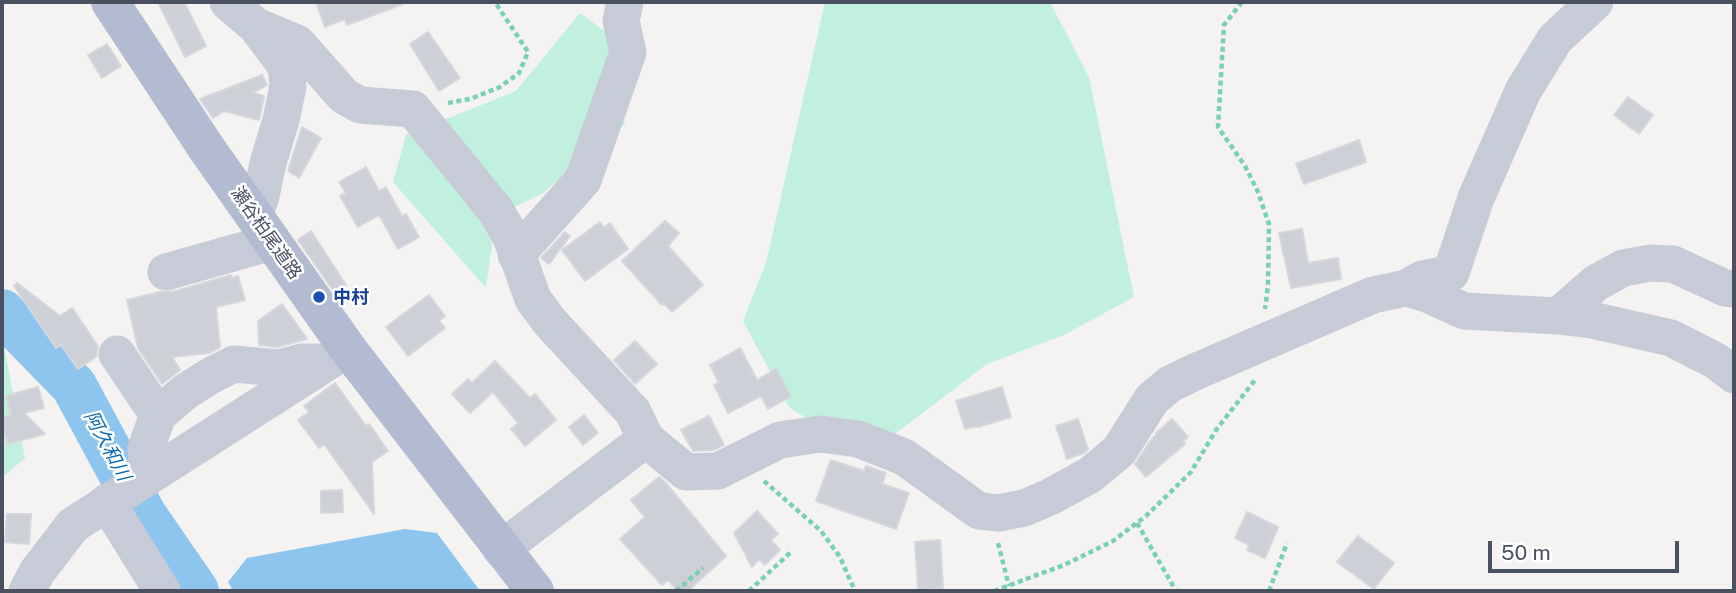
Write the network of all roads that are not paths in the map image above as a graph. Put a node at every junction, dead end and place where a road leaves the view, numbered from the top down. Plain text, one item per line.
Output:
1 (110, 2) edge
2 (228, 2) edge
3 (625, 2) edge
4 (1595, 2) edge
5 (256, 26) junction
6 (263, 229) junction
7 (516, 255) junction
8 (166, 272) dead end
9 (1406, 288) junction
10 (1734, 289) edge
11 (1558, 316) junction
12 (117, 354) dead end
13 (338, 356) junction
14 (1734, 375) edge
15 (158, 415) junction
16 (646, 439) junction
17 (128, 489) junction
18 (501, 549) junction
19 (27, 591) edge
20 (162, 591) edge
21 (535, 591) edge

1 - 6 main road, 瀬谷柏尾道路
2 - 5 street
3 - 7 street
4 - 9 street
5 - 6 street
5 - 7 street
6 - 8 street
6 - 13 main road, 瀬谷柏尾道路
7 - 16 street
9 - 11 street
9 - 16 street
10 - 11 street
11 - 14 street
12 - 15 street
13 - 15 street
13 - 17 street
13 - 18 main road, 瀬谷柏尾道路
15 - 17 street
16 - 18 street
17 - 19 street
17 - 20 street
18 - 21 main road, 瀬谷柏尾道路

